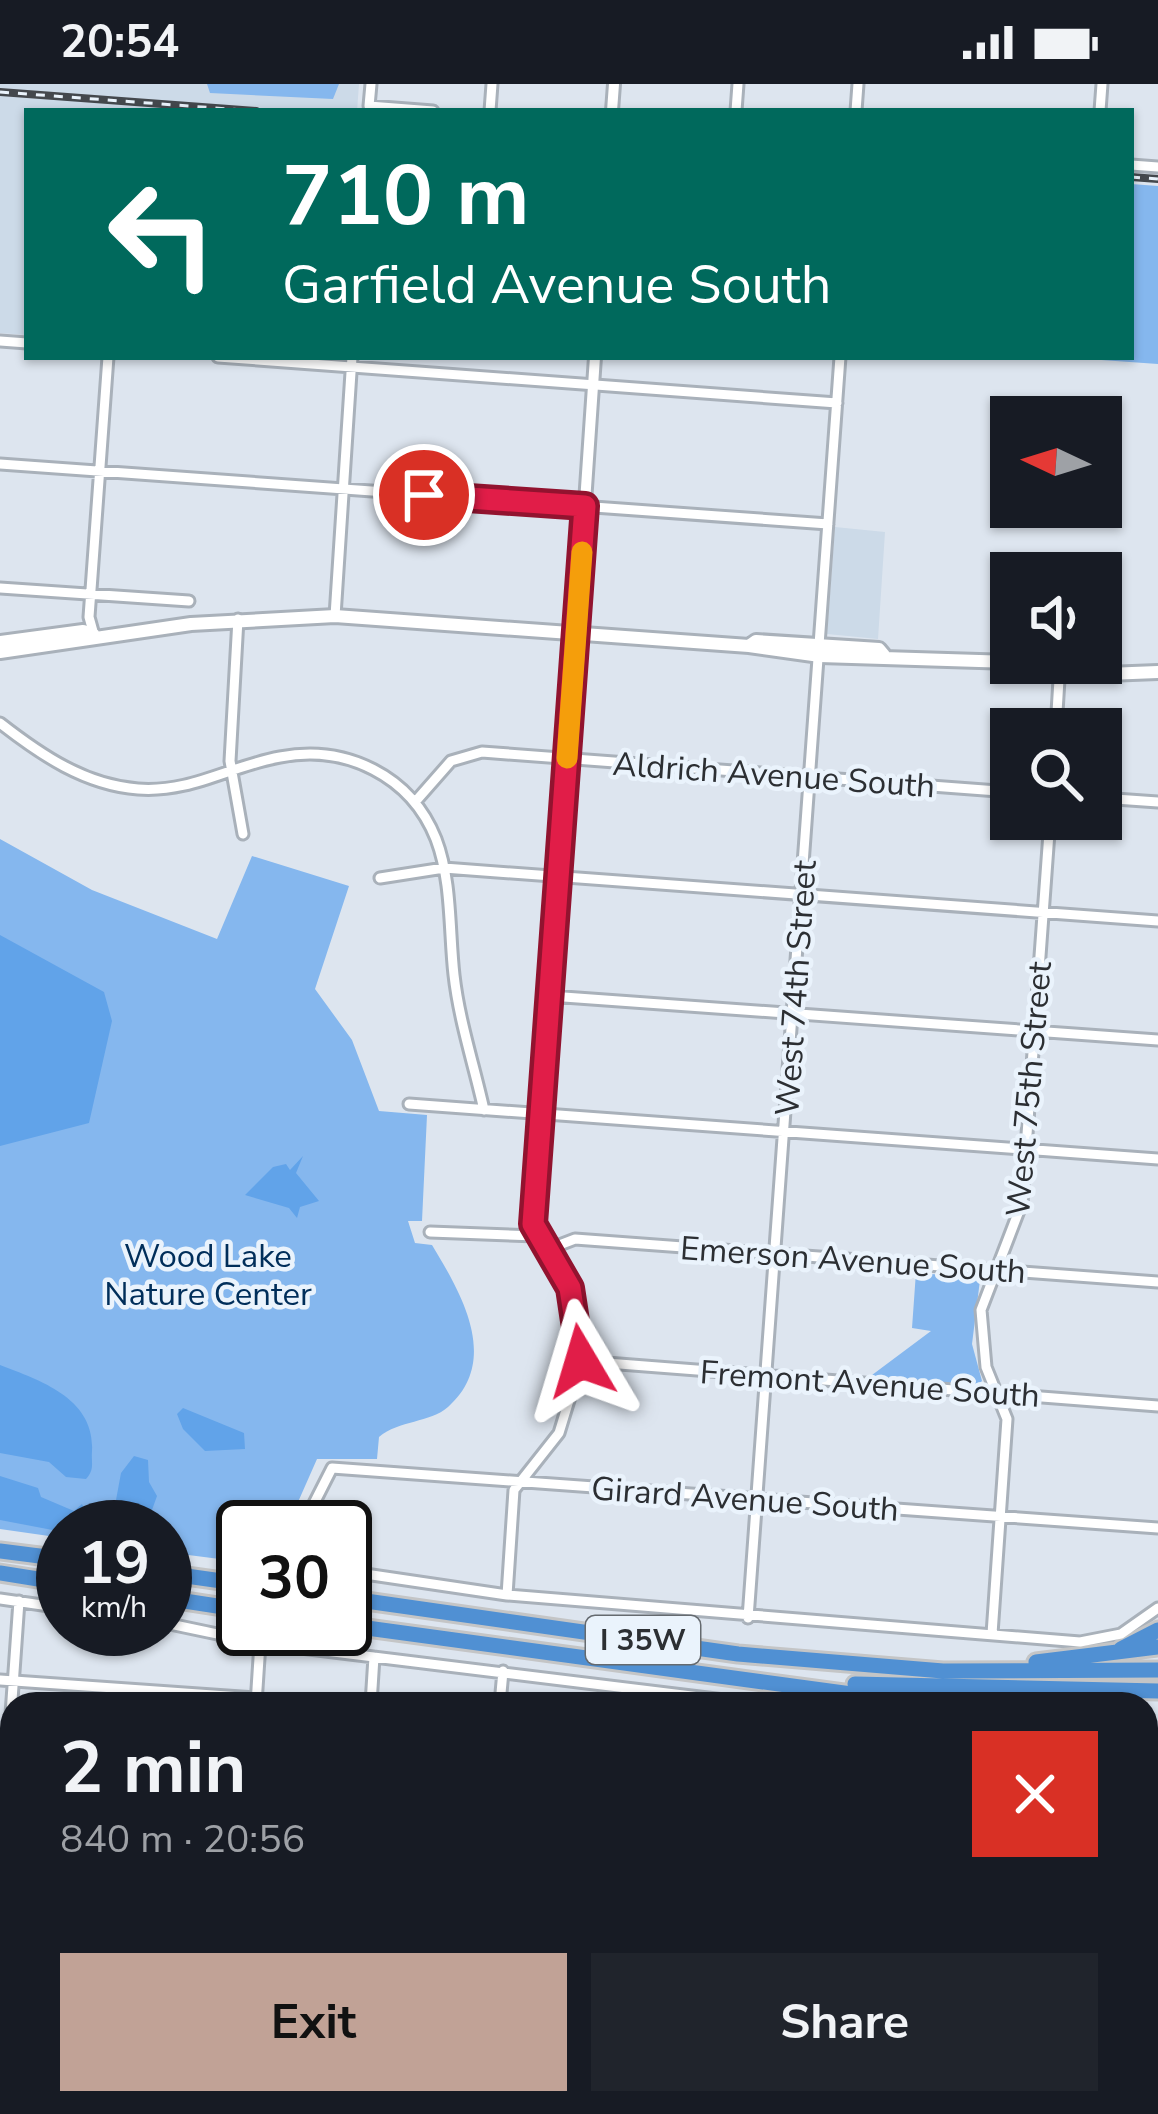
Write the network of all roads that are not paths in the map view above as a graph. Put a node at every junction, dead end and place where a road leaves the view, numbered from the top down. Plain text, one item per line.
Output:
1 (370, 84) edge
2 (395, 108) edge
3 (108, 360) edge
4 (298, 360) edge
5 (595, 360) edge
6 (840, 360) edge
7 (352, 362) edge
8 (594, 385) junction
9 (837, 403) junction
10 (0, 464) edge
11 (101, 471) junction
12 (344, 489) junction
13 (585, 506) junction
14 (828, 524) junction
15 (0, 588) edge
16 (92, 595) junction
17 (189, 601) dead end
18 (335, 616) junction
19 (238, 620) junction
20 (576, 633) junction
21 (94, 635) junction
22 (0, 642) edge
23 (820, 650) junction
24 (0, 652) edge
25 (990, 661) edge
26 (1122, 670) edge
27 (1158, 672) edge
28 (0, 723) edge
29 (567, 758) junction
30 (233, 773) junction
31 (810, 778) junction
32 (990, 791) edge
33 (1122, 799) edge
34 (415, 802) junction
35 (1158, 802) edge
36 (243, 834) dead end
37 (1049, 840) edge
38 (443, 868) junction
39 (559, 877) junction
40 (380, 878) dead end
41 (802, 896) junction
42 (1044, 913) junction
43 (1158, 921) edge
44 (550, 996) junction
45 (794, 1013) junction
46 (1036, 1031) junction
47 (1158, 1040) edge
48 (409, 1104) dead end
49 (484, 1109) junction
50 (542, 1114) junction
51 (784, 1131) junction
52 (1028, 1149) junction
53 (1158, 1159) edge
54 (430, 1232) dead end
55 (536, 1236) junction
56 (549, 1249) junction
57 (776, 1253) junction
58 (996, 1269) junction
59 (1158, 1282) edge
60 (581, 1361) junction
61 (767, 1374) junction
62 (997, 1391) junction
63 (1158, 1406) edge
64 (521, 1480) junction
65 (757, 1499) junction
66 (316, 1500) edge
67 (999, 1516) junction
68 (1158, 1528) edge
69 (0, 1551) edge
70 (36, 1556) edge
71 (0, 1574) edge
72 (372, 1575) edge
73 (36, 1579) edge
74 (507, 1595) junction
75 (0, 1599) edge
76 (20, 1601) junction
77 (372, 1602) edge
78 (36, 1604) edge
79 (1158, 1608) edge
80 (748, 1618) junction
81 (372, 1628) edge
82 (1158, 1630) edge
83 (992, 1634) junction
84 (1158, 1647) edge
85 (1107, 1654) junction
86 (259, 1656) edge
87 (366, 1656) edge
88 (374, 1657) junction
89 (1158, 1670) edge
90 (503, 1671) junction
91 (943, 1671) junction
92 (0, 1680) edge
93 (13, 1681) junction
94 (804, 1684) junction
95 (1158, 1691) edge
96 (12, 1692) edge
97 (147, 1692) edge
98 (257, 1692) edge
99 (372, 1692) edge
100 (501, 1692) edge
101 (665, 1692) edge
102 (853, 1692) edge

1 - 2 street
3 - 11 street
4 - 7 street
5 - 8 street
6 - 9 street, West 74th Street
7 - 8 street
7 - 12 street
8 - 9 street
8 - 13 street
9 - 14 street, West 74th Street
10 - 11 street
11 - 12 street
11 - 16 street
12 - 13 street
12 - 18 street
13 - 14 street
13 - 20 street
14 - 23 street, West 74th Street
15 - 16 street
16 - 17 street
16 - 21 street
18 - 19 main road
18 - 20 main road
19 - 21 main road
19 - 30 street
20 - 23 main road
20 - 29 street
21 - 22 main road
21 - 24 main road
23 - 25 main road
23 - 31 street, West 74th Street
26 - 27 main road
28 - 30 street
29 - 31 street, Aldrich Avenue South
29 - 34 street, Aldrich Avenue South
29 - 39 street
30 - 34 street
30 - 36 street
31 - 32 street, Aldrich Avenue South
31 - 41 street, West 74th Street
33 - 35 street
34 - 38 street
37 - 42 street, West 75th Street
38 - 39 street
38 - 40 street
38 - 49 street
39 - 41 street
39 - 44 street
41 - 42 street
41 - 45 street, West 74th Street
42 - 43 street
42 - 46 street, West 75th Street
44 - 45 street
44 - 50 street
45 - 46 street
45 - 51 street, West 74th Street
46 - 47 street
46 - 52 street, West 75th Street
48 - 49 street
49 - 50 street
50 - 51 street
50 - 55 street
51 - 52 street
51 - 57 street, West 74th Street
52 - 53 street
52 - 58 street, West 75th Street
54 - 55 street
55 - 56 street
56 - 57 street, Emerson Avenue South
56 - 60 street
57 - 58 street, Emerson Avenue South
57 - 61 street, West 74th Street
58 - 59 street, Emerson Avenue South
58 - 62 street, West 75th Street
60 - 61 street, Fremont Avenue South
60 - 64 street
61 - 62 street, Fremont Avenue South
61 - 65 street, West 74th Street
62 - 63 street, Fremont Avenue South
62 - 67 street, West 75th Street
64 - 65 street, Girard Avenue South
64 - 66 street, Girard Avenue South
64 - 74 street
65 - 67 street, Girard Avenue South
65 - 80 street, West 74th Street
67 - 68 street, Girard Avenue South
67 - 83 street, West 75th Street
69 - 70 highway
71 - 73 highway
72 - 74 street
74 - 80 street
75 - 76 street
76 - 78 street
76 - 93 street
77 - 91 highway, I 35W
79 - 83 street
80 - 83 street
81 - 94 highway, I 35W
82 - 85 highway
84 - 85 highway
85 - 91 highway
86 - 98 street
87 - 88 street
88 - 90 street
88 - 99 street
89 - 91 highway, I 35W
90 - 100 street
90 - 101 street
92 - 93 street
93 - 96 street
93 - 97 street
94 - 95 highway, I 35W
94 - 102 highway

